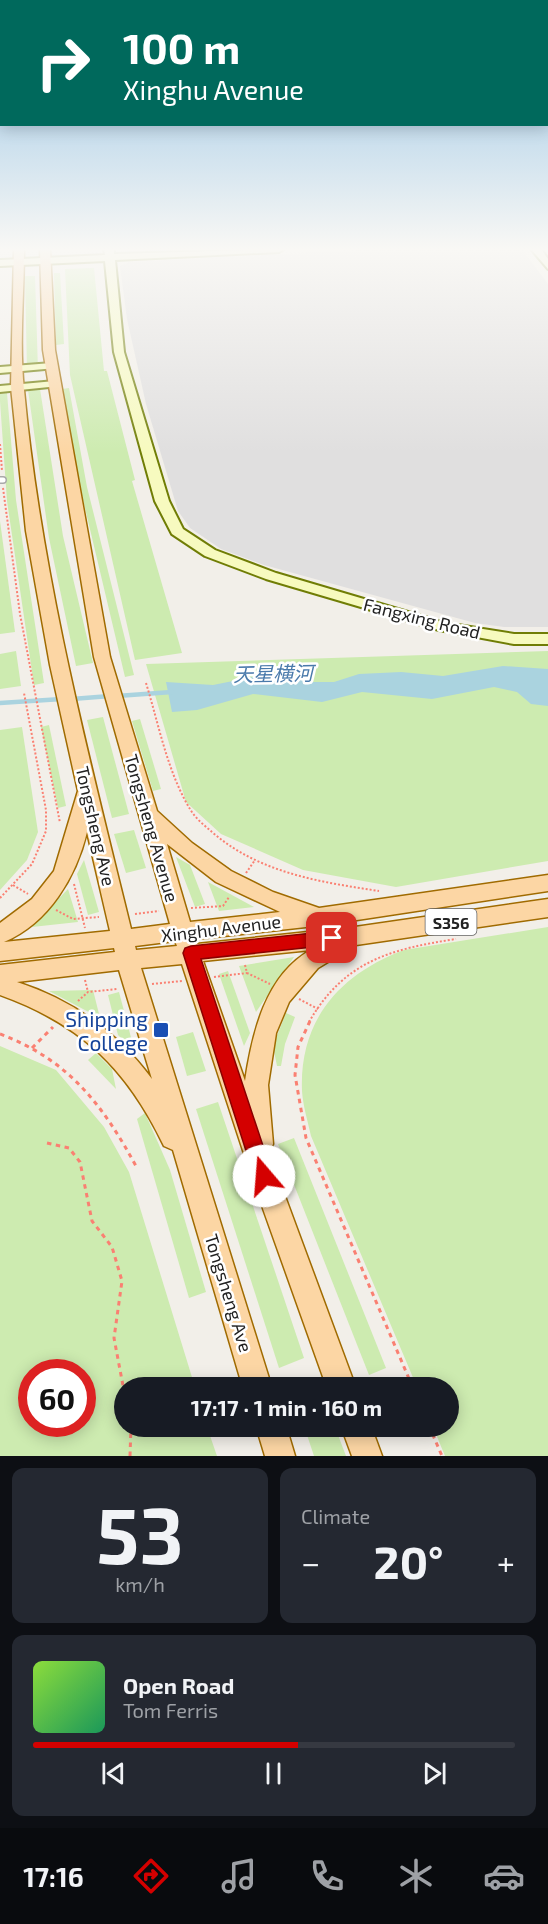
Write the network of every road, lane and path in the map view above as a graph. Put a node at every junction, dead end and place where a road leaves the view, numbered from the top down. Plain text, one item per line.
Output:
1 (18, 317) edge
2 (49, 317) edge
3 (115, 317) edge
4 (52, 366) junction
5 (17, 369) junction
6 (0, 370) edge
7 (54, 384) junction
8 (17, 387) junction
9 (0, 389) edge
10 (0, 444) edge
11 (1, 480) edge
12 (548, 639) edge
13 (32, 683) joint
14 (146, 683) dead end
15 (24, 693) dead end
16 (44, 732) dead end
17 (33, 736) joint
18 (87, 789) junction
19 (148, 815) junction
20 (255, 860) junction
21 (548, 883) edge
22 (13, 885) junction
23 (237, 886) junction
24 (379, 891) dead end
25 (0, 898) edge
26 (42, 901) junction
27 (223, 906) junction
28 (548, 908) edge
29 (176, 910) junction
30 (117, 915) junction
31 (324, 916) junction
32 (231, 927) junction
33 (0, 935) edge
34 (355, 936) junction
35 (459, 938) dead end
36 (187, 943) junction
37 (238, 948) junction
38 (125, 950) junction
39 (0, 952) edge
40 (0, 974) edge
41 (0, 985) edge
42 (284, 991) junction
43 (318, 1009) junction
44 (0, 1034) edge
45 (47, 1143) dead end
46 (137, 1168) dead end
47 (264, 1176) junction
48 (198, 1194) junction
49 (121, 1377) edge
50 (255, 1377) edge
51 (338, 1377) edge
52 (408, 1377) edge
53 (131, 1437) edge
54 (274, 1437) edge
55 (360, 1437) edge
56 (434, 1437) edge
57 (130, 1456) edge
58 (280, 1456) edge
59 (367, 1456) edge
60 (442, 1456) edge

1 - 5 main road, Tongsheng Ave
2 - 4 main road, Tongsheng Avenue
3 - 12 street, Fangxing Road
4 - 5 street
4 - 7 main road, Tongsheng Avenue
5 - 6 street
5 - 8 main road, Tongsheng Ave
7 - 8 street
7 - 19 main road, Tongsheng Avenue
8 - 9 street
8 - 18 main road, Tongsheng Ave
10 - 11 path
11 - 13 path
13 - 16 path
14 - 20 path
15 - 17 path
17 - 22 path
18 - 26 main road
18 - 30 main road, Tongsheng Ave
19 - 23 main road
19 - 29 main road, Tongsheng Avenue
20 - 23 path
20 - 24 path
21 - 31 main road, Xinghu Avenue / S356
22 - 25 path
22 - 26 path
23 - 27 path
23 - 31 main road
26 - 30 path
26 - 33 main road
27 - 29 path
27 - 32 path
28 - 34 main road, Xinghu Avenue / S356
29 - 30 path
29 - 36 main road, Tongsheng Avenue
30 - 38 main road, Tongsheng Ave
31 - 32 main road, Xinghu Avenue / S356
32 - 36 main road, Xinghu Avenue / S356
34 - 37 main road, Xinghu Avenue / S356
34 - 42 main road
35 - 43 path
36 - 37 main road, Xinghu Avenue / S356
36 - 38 main road, Xinghu Avenue / S356
36 - 47 main road, Tongsheng Avenue
37 - 42 path
38 - 39 main road, Xinghu Avenue / S356
38 - 40 main road, Xinghu Avenue / S356
38 - 48 main road, Tongsheng Ave
41 - 48 main road
42 - 43 path
42 - 47 main road
43 - 52 path
44 - 46 path
45 - 49 path
47 - 51 main road, Tongsheng Avenue
48 - 50 main road, Tongsheng Ave
53 - 57 path
54 - 58 main road
55 - 59 main road
56 - 60 path

